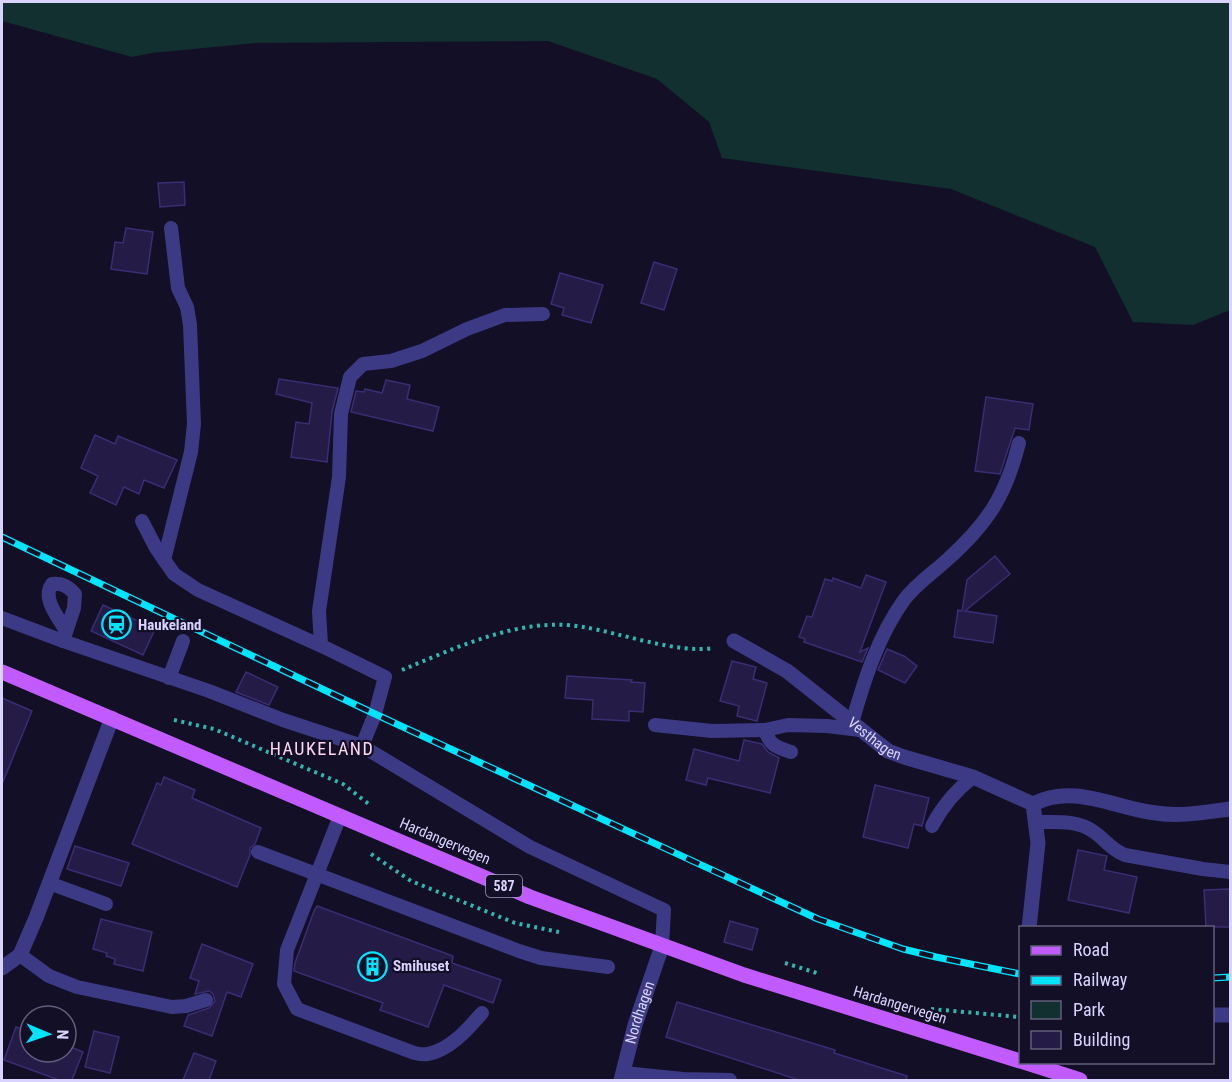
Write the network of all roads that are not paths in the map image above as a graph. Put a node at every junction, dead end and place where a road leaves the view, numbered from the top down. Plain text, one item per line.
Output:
1 (171, 228) dead end
2 (543, 314) dead end
3 (1019, 443) dead end
4 (142, 521) dead end
5 (164, 560) junction
6 (2, 618) edge
7 (183, 641) dead end
8 (735, 641) road end
9 (321, 645) junction
10 (2, 672) edge
11 (169, 678) junction
12 (112, 718) junction
13 (655, 725) dead end
14 (856, 726) junction
15 (765, 730) junction
16 (362, 746) junction
17 (791, 752) dead end
18 (973, 777) junction
19 (1033, 804) junction
20 (1228, 812) edge
21 (340, 816) junction
22 (1037, 822) junction
23 (932, 826) dead end
24 (258, 852) dead end
25 (1230, 872) edge
26 (316, 875) junction
27 (49, 883) junction
28 (106, 904) dead end
29 (1029, 926) edge
30 (662, 945) junction
31 (20, 955) junction
32 (608, 967) dead end
33 (2, 968) edge
34 (206, 1000) dead end
35 (482, 1013) dead end
36 (1214, 1015) edge
37 (1230, 1015) edge
38 (1019, 1061) edge
39 (1028, 1064) edge
40 (622, 1077) edge
41 (730, 1080) edge
42 (1080, 1080) edge

1 - 5 lane
2 - 9 lane
3 - 14 lane
4 - 5 lane
5 - 9 lane
6 - 11 lane
7 - 11 lane
8 - 14 street, Vesthagen
9 - 16 lane
10 - 12 main road, Hardangervegen / 587
11 - 16 lane
12 - 21 main road, Hardangervegen / 587
12 - 27 street
13 - 15 lane
14 - 15 lane
14 - 18 street, Vesthagen
15 - 17 lane
16 - 30 lane
18 - 19 street, Vesthagen
18 - 23 lane
19 - 20 street
19 - 22 street
21 - 26 lane
21 - 30 main road, Hardangervegen / 587
22 - 25 lane
22 - 29 street
24 - 26 lane
26 - 32 lane
26 - 35 lane
27 - 28 lane
27 - 31 street
30 - 38 main road, Hardangervegen / 587
30 - 40 street, Nordhagen
31 - 33 street
31 - 34 lane
36 - 37 street
39 - 42 main road, Hardangervegen / 587
40 - 41 lane

